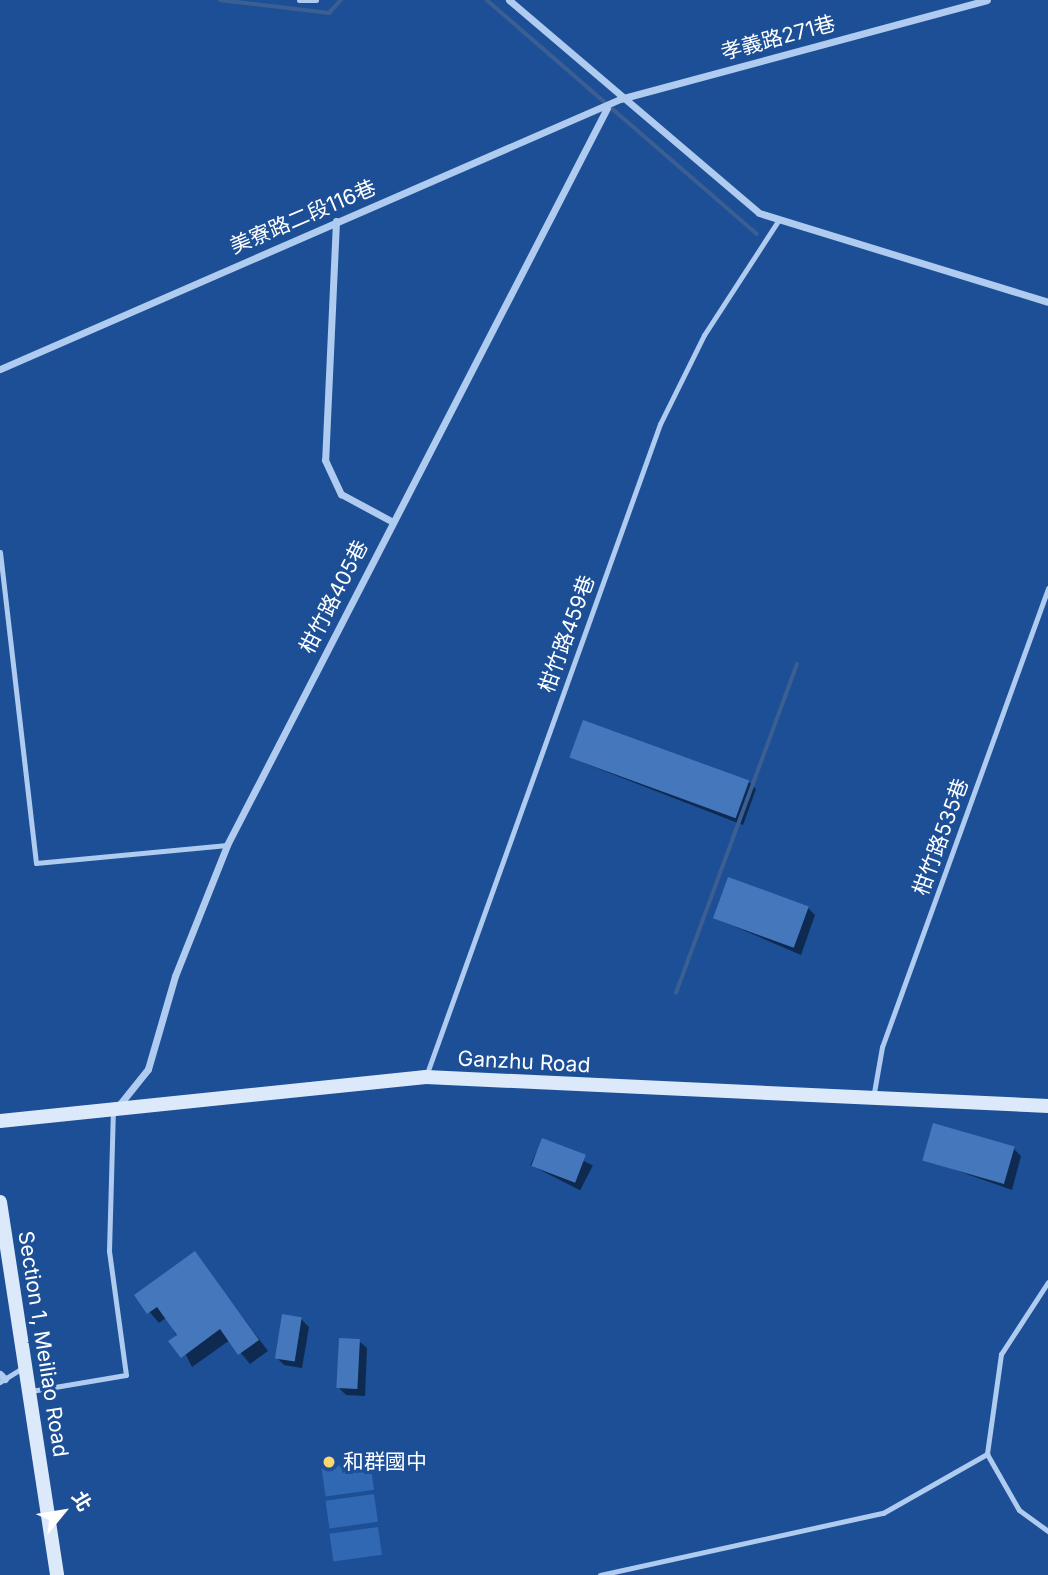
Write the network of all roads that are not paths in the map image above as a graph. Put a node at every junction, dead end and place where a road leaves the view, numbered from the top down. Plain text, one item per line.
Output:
1 (299, 0) edge
2 (316, 0) edge
3 (509, 0) edge
4 (987, 0) edge
5 (620, 99) junction
6 (607, 108) junction
7 (336, 221) junction
8 (778, 221) junction
9 (1048, 302) edge
10 (0, 369) edge
11 (393, 522) junction
12 (0, 552) edge
13 (1048, 588) edge
14 (227, 845) junction
15 (426, 1077) junction
16 (873, 1098) junction
17 (1048, 1106) edge
18 (116, 1109) junction
19 (0, 1121) edge
20 (0, 1202) edge
21 (1048, 1282) edge
22 (25, 1366) junction
23 (2, 1378) edge
24 (28, 1392) junction
25 (987, 1454) junction
26 (1048, 1531) edge
27 (57, 1575) edge
28 (600, 1575) edge

1 - 2 lane
3 - 5 street
4 - 5 street, 孝義路271巷
5 - 6 street, 美寮路二段116巷
5 - 8 street
6 - 7 street, 美寮路二段116巷
6 - 11 street, 柑竹路405巷
7 - 10 street, 美寮路二段116巷
7 - 11 street
8 - 9 street
8 - 15 lane, 柑竹路459巷
11 - 14 street, 柑竹路405巷
12 - 14 lane
13 - 16 lane, 柑竹路535巷
14 - 18 street, 柑竹路405巷
15 - 16 street, Ganzhu Road
15 - 18 street, Ganzhu Road
16 - 17 street, Ganzhu Road
18 - 19 street, Ganzhu Road
18 - 24 lane
20 - 22 street, Section 1, Meiliao Road
21 - 25 lane
22 - 23 lane
22 - 24 street, Section 1, Meiliao Road
24 - 27 street, Section 1, Meiliao Road
25 - 26 lane
25 - 28 lane

